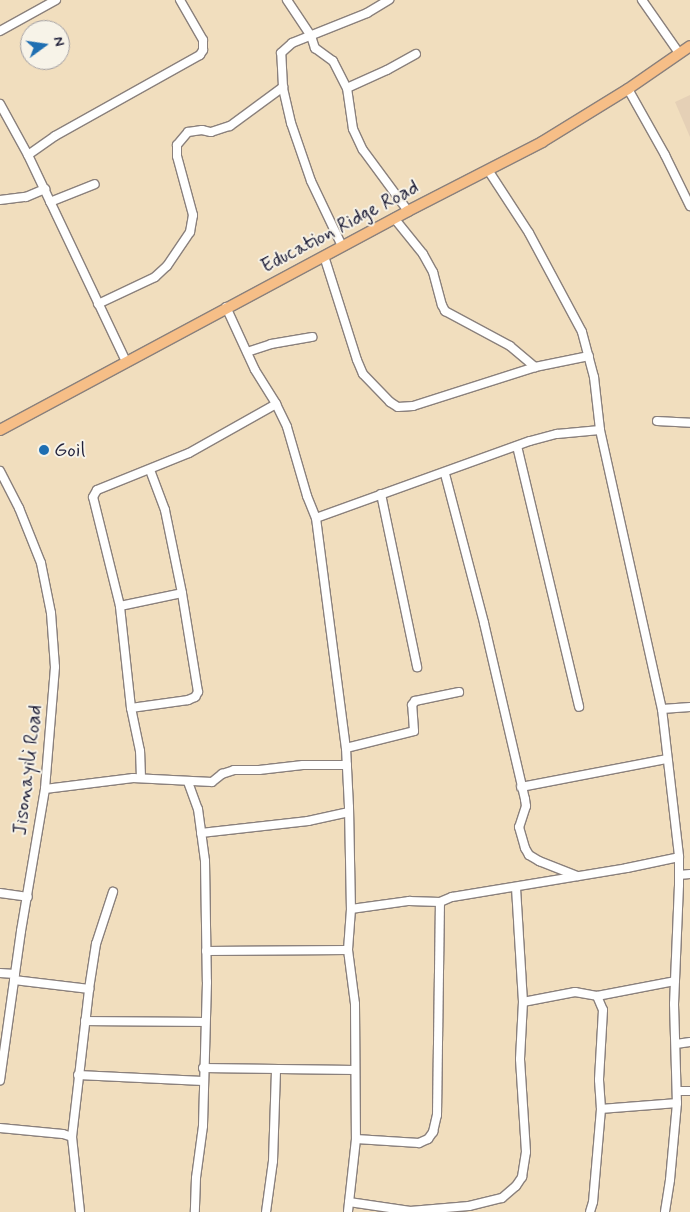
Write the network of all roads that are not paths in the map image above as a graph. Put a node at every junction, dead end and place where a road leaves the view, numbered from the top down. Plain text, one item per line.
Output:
1 (56, 0) edge
2 (180, 0) edge
3 (287, 0) edge
4 (389, 0) edge
5 (642, 0) edge
6 (0, 31) edge
7 (311, 36) junction
8 (690, 46) edge
9 (679, 53) junction
10 (416, 54) dead end
11 (283, 87) junction
12 (347, 88) junction
13 (628, 88) junction
14 (0, 104) edge
15 (28, 155) junction
16 (488, 170) junction
17 (95, 184) dead end
18 (45, 189) junction
19 (0, 200) edge
20 (50, 202) junction
21 (690, 206) edge
22 (408, 210) junction
23 (394, 218) junction
24 (342, 246) junction
25 (324, 256) junction
26 (98, 304) junction
27 (226, 307) junction
28 (312, 336) dead end
29 (247, 352) junction
30 (590, 356) junction
31 (126, 361) junction
32 (536, 367) junction
33 (276, 404) junction
34 (657, 421) dead end
35 (690, 423) edge
36 (0, 430) edge
37 (600, 430) junction
38 (517, 446) junction
39 (150, 470) junction
40 (0, 471) edge
41 (445, 474) junction
42 (381, 494) junction
43 (316, 518) junction
44 (182, 593) junction
45 (120, 606) junction
46 (417, 667) dead end
47 (459, 692) dead end
48 (579, 707) dead end
49 (690, 707) edge
50 (131, 708) junction
51 (662, 709) junction
52 (346, 748) junction
53 (667, 759) junction
54 (347, 765) junction
55 (141, 778) junction
56 (188, 782) junction
57 (521, 788) junction
58 (45, 789) junction
59 (350, 812) junction
60 (201, 833) junction
61 (679, 857) junction
62 (690, 874) edge
63 (679, 875) junction
64 (576, 876) junction
65 (516, 887) junction
66 (113, 892) dead end
67 (0, 893) edge
68 (28, 897) junction
69 (440, 902) junction
70 (352, 909) junction
71 (348, 950) junction
72 (206, 951) junction
73 (0, 973) edge
74 (14, 977) junction
75 (675, 980) junction
76 (89, 989) junction
77 (597, 996) junction
78 (523, 1002) junction
79 (85, 1021) junction
80 (205, 1022) junction
81 (690, 1042) edge
82 (676, 1044) junction
83 (203, 1068) junction
84 (276, 1069) junction
85 (355, 1070) junction
86 (78, 1075) junction
87 (0, 1081) edge
88 (203, 1081) junction
89 (677, 1091) junction
90 (690, 1091) edge
91 (677, 1103) junction
92 (601, 1109) junction
93 (0, 1128) edge
94 (72, 1137) junction
95 (356, 1139) junction
96 (350, 1202) junction
97 (80, 1212) edge
98 (196, 1212) edge
99 (266, 1212) edge
100 (348, 1212) edge
101 (410, 1212) edge
102 (590, 1212) edge
103 (665, 1212) edge

1 - 6 street
2 - 15 street
3 - 7 street
4 - 7 street
5 - 9 street
7 - 11 street
7 - 12 street
8 - 9 main road, Education Ridge Road
9 - 13 main road, Education Ridge Road
10 - 12 street
11 - 24 street
11 - 26 street
12 - 22 street
13 - 16 main road, Education Ridge Road
13 - 21 street
14 - 15 street
15 - 18 street
16 - 22 main road, Education Ridge Road
16 - 30 street
17 - 20 street
18 - 19 street
18 - 20 street
20 - 26 street
22 - 23 main road, Education Ridge Road
23 - 24 main road, Education Ridge Road
23 - 32 street
24 - 25 main road, Education Ridge Road
25 - 27 main road, Education Ridge Road
25 - 32 street
26 - 31 street
27 - 29 street
27 - 31 main road, Education Ridge Road
28 - 29 street
29 - 33 street
30 - 32 street
30 - 37 street
31 - 36 main road, Education Ridge Road
33 - 39 street
33 - 43 street
34 - 35 street
37 - 38 street
37 - 51 street
38 - 41 street
38 - 48 street
39 - 44 street
39 - 45 street
40 - 58 street, Jisonayili Road
41 - 42 street
41 - 57 street
42 - 43 street
42 - 46 street
43 - 52 street
44 - 45 street
44 - 50 street
45 - 50 street
47 - 52 street
49 - 51 street
50 - 55 street
51 - 53 street
52 - 54 street
53 - 57 street
53 - 61 street
54 - 56 street
54 - 59 street
55 - 56 street
55 - 58 street
56 - 60 street
57 - 64 street
58 - 68 street, Jisonayili Road
59 - 60 street
59 - 70 street
60 - 72 street
61 - 63 street
61 - 64 street
62 - 63 street
63 - 75 street
64 - 65 street
65 - 69 street
65 - 78 street
66 - 76 street
67 - 68 street
68 - 74 street, Jisonayili Road
69 - 70 street
69 - 95 street
70 - 71 street
71 - 72 street
71 - 85 street
72 - 80 street
73 - 74 street
74 - 76 street
74 - 87 street, Jisonayili Road
75 - 77 street
75 - 82 street
76 - 79 street
77 - 78 street
77 - 92 street
78 - 101 street
79 - 80 street
79 - 86 street
80 - 83 street
81 - 82 street
82 - 89 street
83 - 84 street
83 - 88 street
84 - 85 street
84 - 99 street
85 - 95 street
86 - 88 street
86 - 94 street
88 - 98 street
89 - 90 street
89 - 91 street
91 - 92 street
91 - 103 street
92 - 102 street
93 - 94 street
94 - 97 street
95 - 96 street
96 - 100 street
96 - 101 street

